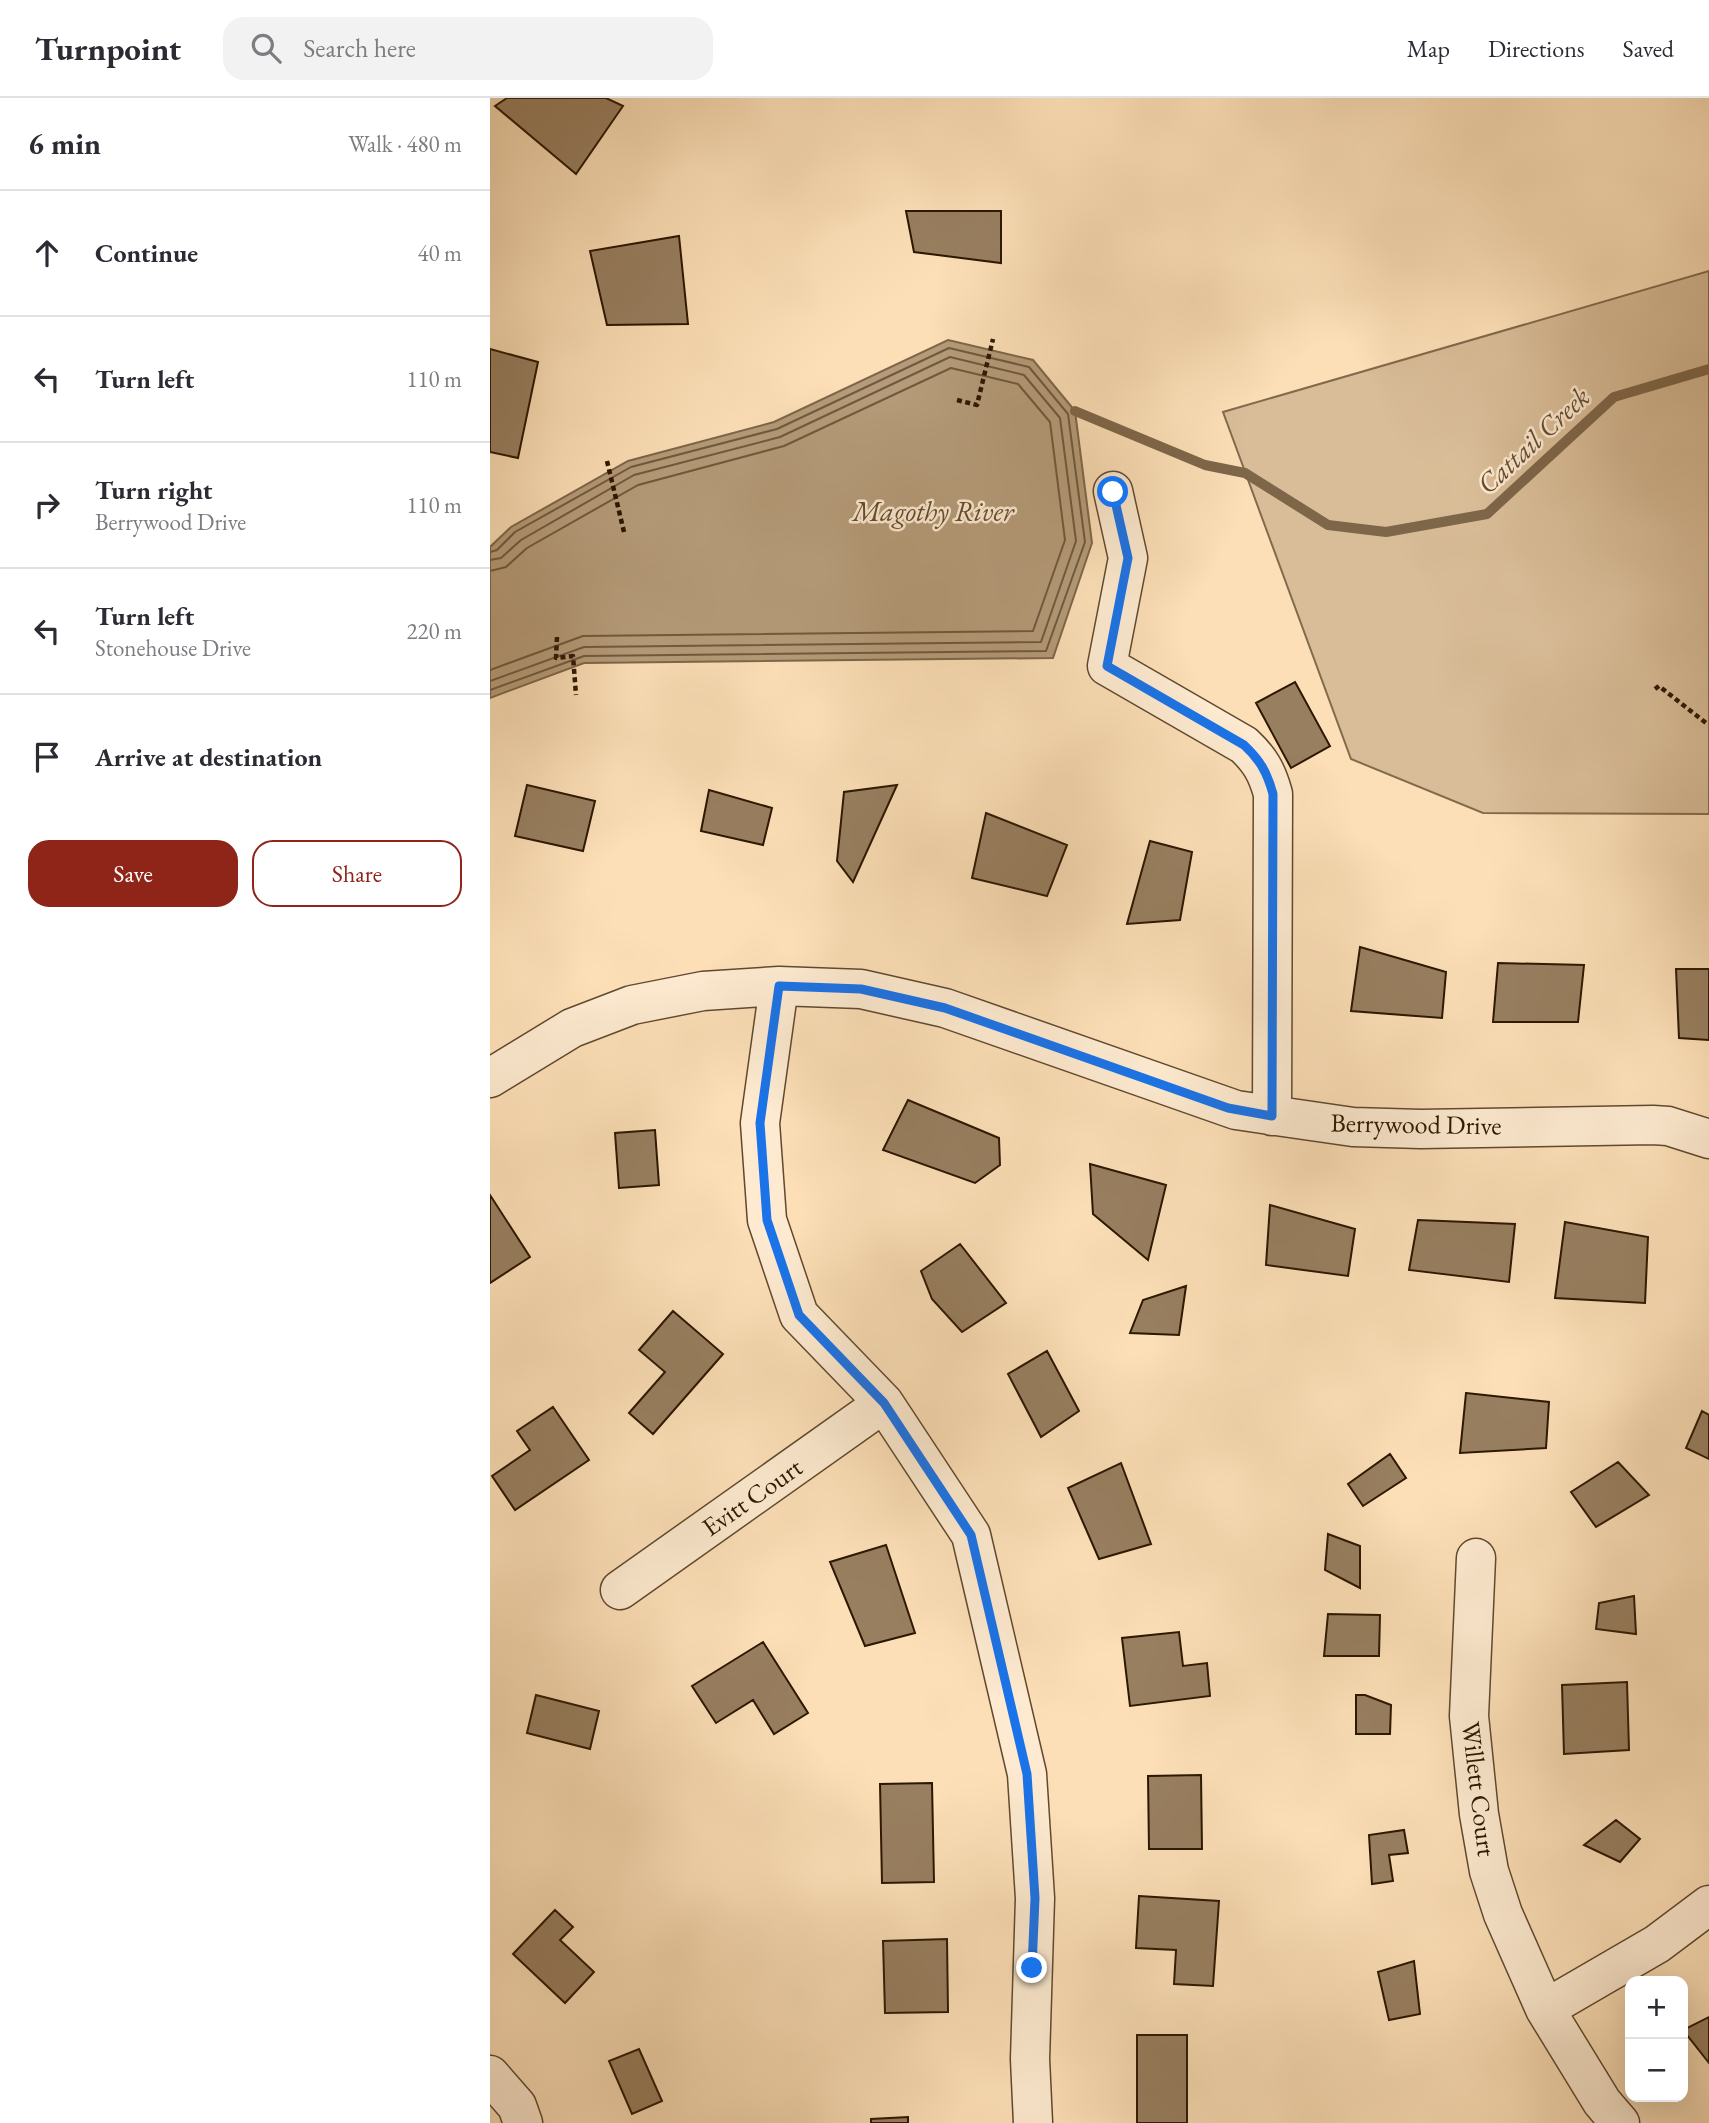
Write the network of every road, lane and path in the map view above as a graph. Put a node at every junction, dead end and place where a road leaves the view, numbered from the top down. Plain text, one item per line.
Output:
1 (993, 339) dead end
2 (957, 400) dead end
3 (607, 461) dead end
4 (1113, 492) dead end
5 (624, 531) dead end
6 (558, 637) dead end
7 (1655, 689) dead end
8 (576, 695) dead end
9 (1706, 723) dead end
10 (779, 986) junction
11 (490, 1078) edge
12 (1709, 1113) edge
13 (1272, 1116) junction
14 (1668, 1126) junction
15 (1709, 1139) edge
16 (884, 1403) junction
17 (1476, 1558) dead end
18 (620, 1590) dead end
19 (1709, 1905) edge
20 (1545, 2009) junction
21 (490, 2075) edge
22 (523, 2123) edge
23 (1033, 2123) edge
24 (1620, 2123) edge

1 - 2 path
3 - 5 path
4 - 13 street
6 - 8 path
7 - 9 path
10 - 11 street, Berrywood Drive
10 - 13 street, Berrywood Drive
10 - 16 street
12 - 14 street, Berrywood Drive
13 - 14 street, Berrywood Drive
14 - 15 street, Berrywood Drive
16 - 18 street, Evitt Court
16 - 23 street
17 - 20 street, Willett Court
19 - 20 street
20 - 24 street, Willett Court
21 - 22 street

